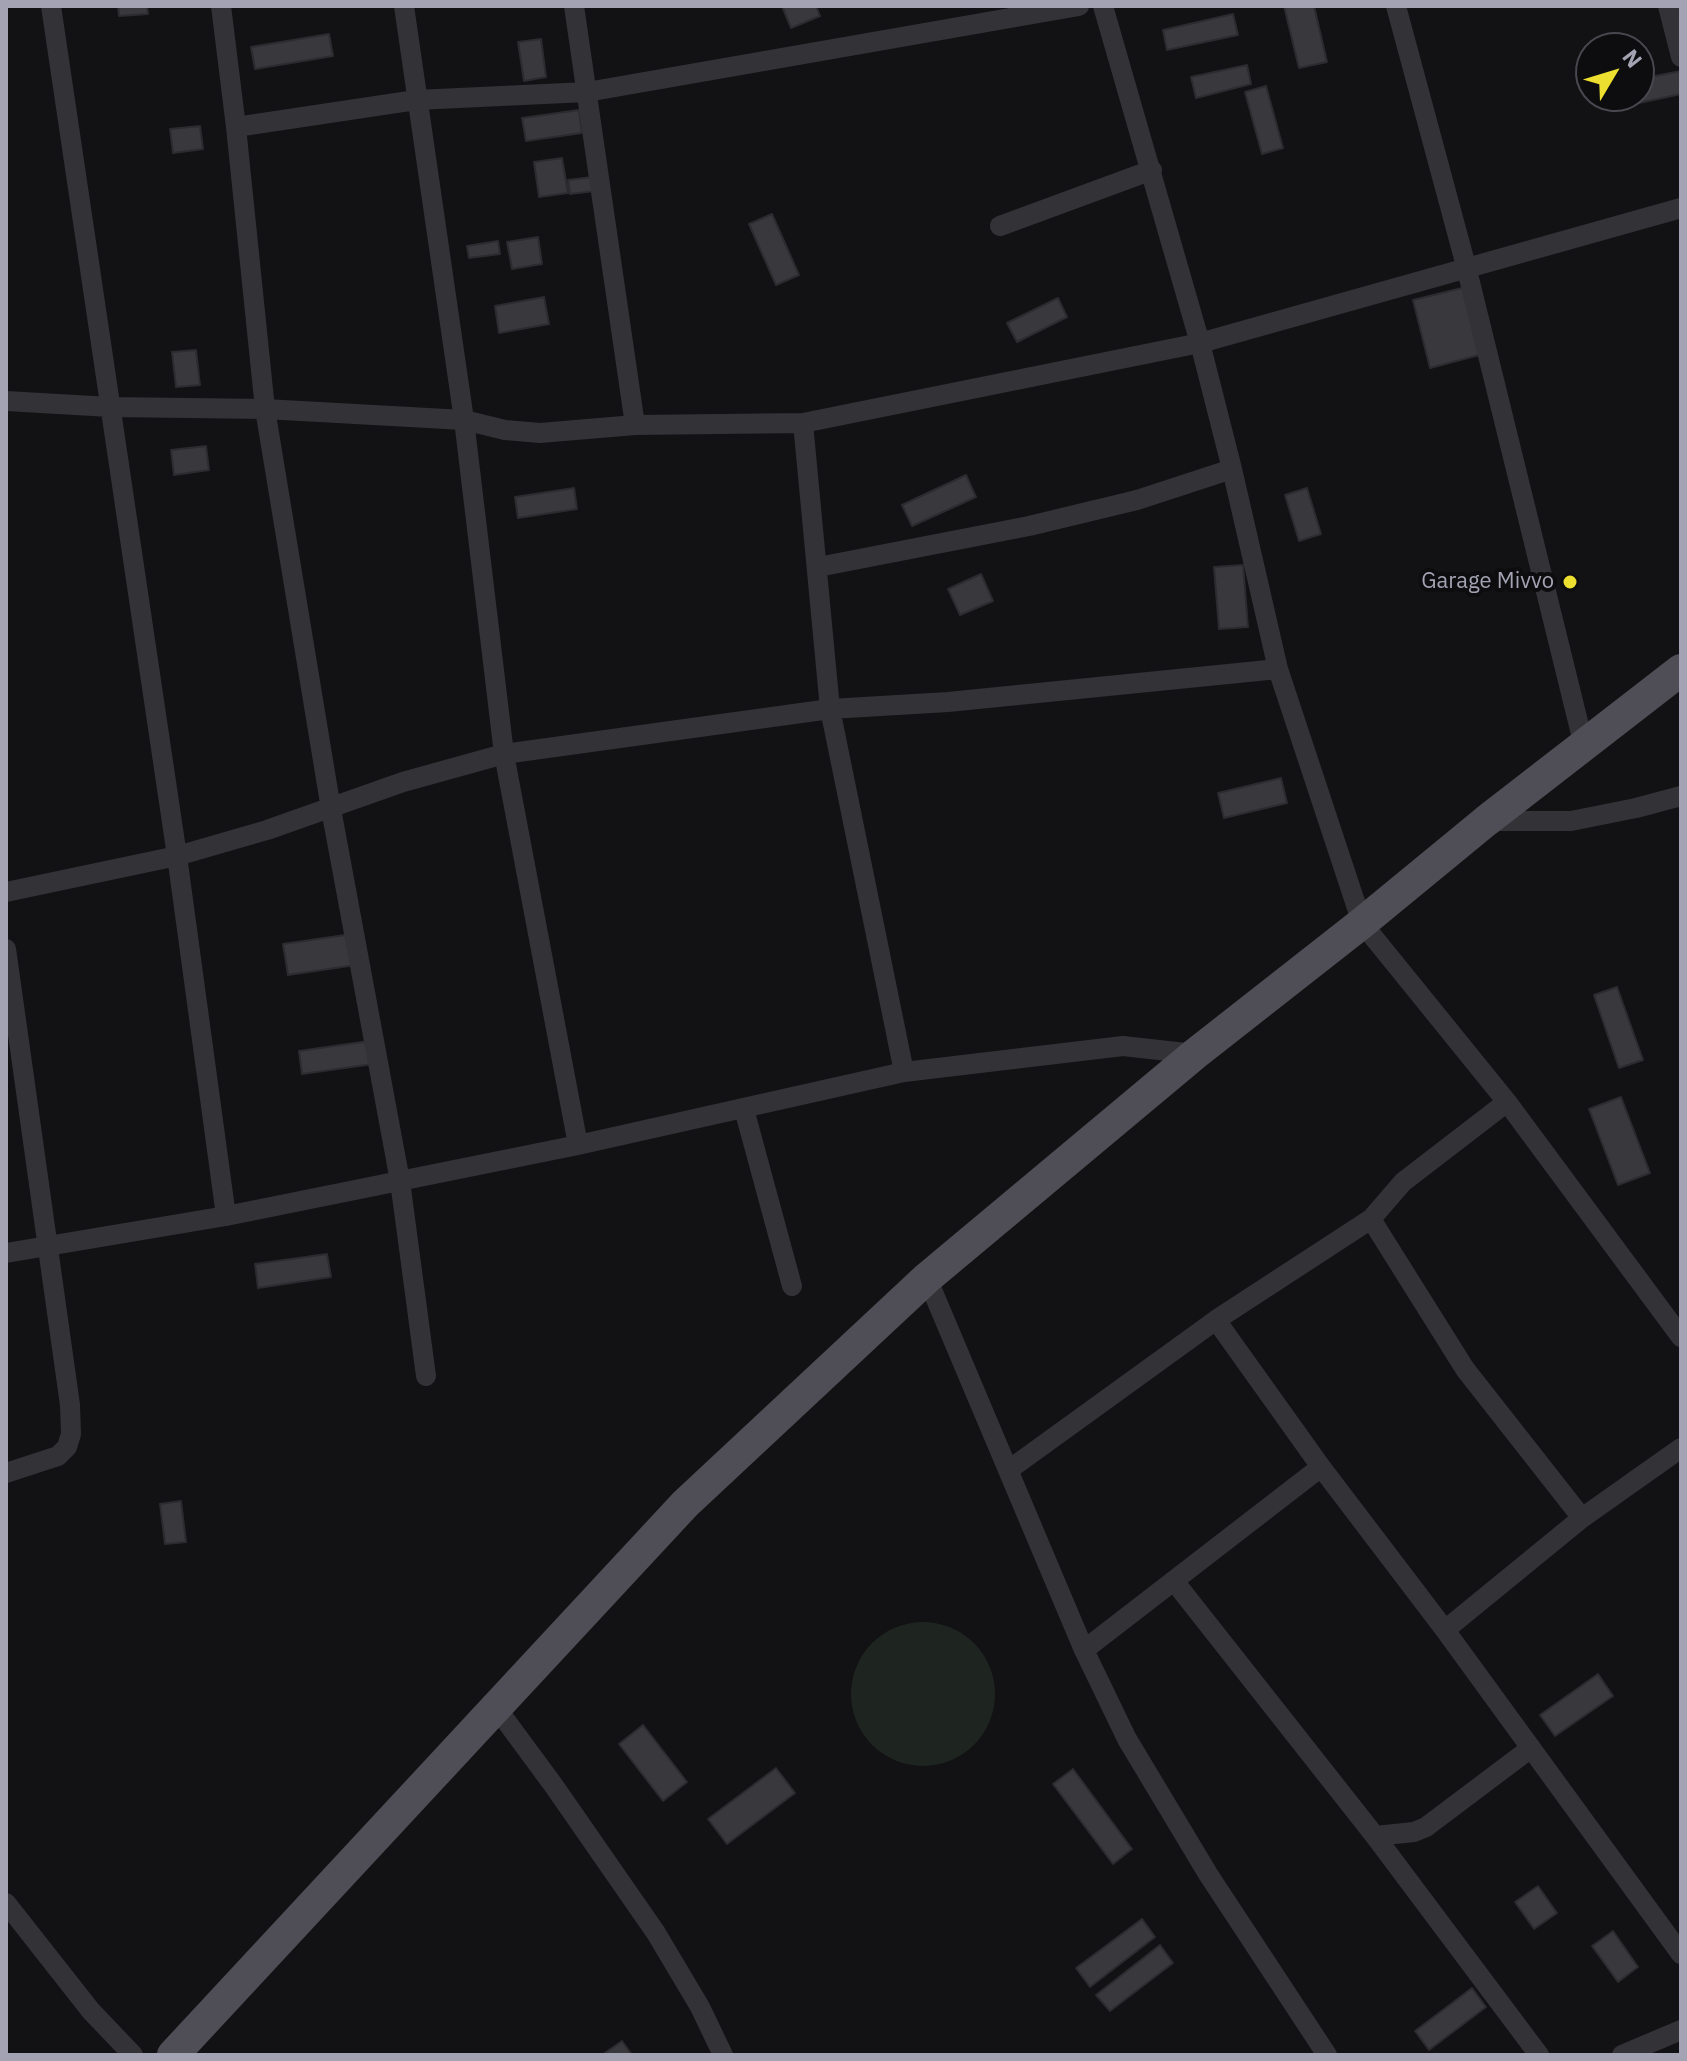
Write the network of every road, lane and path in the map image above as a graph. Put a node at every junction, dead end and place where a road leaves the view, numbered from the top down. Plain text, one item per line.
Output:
1 (51, 6) edge
2 (221, 6) edge
3 (404, 6) edge
4 (574, 6) edge
5 (1079, 6) edge
6 (1103, 6) edge
7 (1396, 6) edge
8 (1668, 6) edge
9 (1681, 57) edge
10 (587, 92) junction
11 (416, 100) junction
12 (236, 127) junction
13 (1152, 170) junction
14 (1681, 208) edge
15 (1000, 226) dead end
16 (1466, 266) junction
17 (1200, 343) junction
18 (6, 401) edge
19 (110, 407) junction
20 (265, 409) junction
21 (464, 420) junction
22 (803, 423) junction
23 (635, 425) junction
24 (1232, 469) junction
25 (818, 567) junction
26 (1278, 669) junction
27 (1681, 670) edge
28 (830, 709) junction
29 (1584, 746) junction
30 (504, 754) junction
31 (1681, 796) edge
32 (331, 809) junction
33 (1486, 821) junction
34 (177, 856) junction
35 (6, 892) edge
36 (1362, 923) junction
37 (6, 949) edge
38 (1195, 1054) junction
39 (904, 1072) junction
40 (1507, 1102) junction
41 (744, 1109) junction
42 (578, 1145) junction
43 (400, 1181) junction
44 (226, 1216) junction
45 (1371, 1219) junction
46 (46, 1247) junction
47 (6, 1253) edge
48 (927, 1278) junction
49 (792, 1286) dead end
50 (1216, 1320) junction
51 (1681, 1337) edge
52 (426, 1376) dead end
53 (1681, 1448) edge
54 (1321, 1467) junction
55 (1010, 1469) junction
56 (6, 1473) edge
57 (1582, 1518) junction
58 (1174, 1581) junction
59 (1445, 1630) junction
60 (1084, 1650) junction
61 (495, 1706) junction
62 (1531, 1748) junction
63 (1375, 1836) junction
64 (6, 1903) edge
65 (1681, 1954) edge
66 (1681, 2030) edge
67 (133, 2055) edge
68 (173, 2055) edge
69 (723, 2055) edge
70 (1327, 2055) edge
71 (1539, 2055) edge
72 (1622, 2055) edge

1 - 19 street
2 - 12 street
3 - 11 street
4 - 10 street
5 - 10 street
6 - 13 street
7 - 16 street
8 - 9 street
10 - 11 street
10 - 23 street
11 - 12 street
11 - 21 street
12 - 20 street
13 - 15 street
13 - 17 street
14 - 16 street
16 - 17 street
16 - 29 street
17 - 22 street
17 - 24 street
18 - 19 street
19 - 20 street
19 - 34 street
20 - 21 street
20 - 32 street
21 - 23 street
21 - 30 street
22 - 23 street
22 - 25 street
24 - 25 street
24 - 26 street
25 - 28 street
26 - 28 street
26 - 36 street
27 - 29 main road
28 - 30 street
28 - 39 street
29 - 33 main road
30 - 32 street
30 - 42 street
31 - 33 street
32 - 34 street
32 - 43 street
33 - 36 main road
34 - 35 street
34 - 44 street
36 - 38 main road
36 - 40 street
37 - 46 street
38 - 39 street
38 - 48 main road
39 - 41 street
40 - 45 street
40 - 51 street
41 - 42 street
41 - 49 street
42 - 43 street
43 - 44 street
43 - 52 street
44 - 46 street
45 - 50 street
45 - 57 street
46 - 47 street
46 - 56 street
48 - 55 street
48 - 61 main road
50 - 54 street
50 - 55 street
53 - 57 street
54 - 58 street
54 - 59 street
55 - 60 street
57 - 59 street
58 - 60 street
58 - 63 street
59 - 62 street
60 - 70 street
61 - 68 main road
61 - 69 street
62 - 63 street
62 - 65 street
63 - 71 street
64 - 67 street
66 - 72 street

